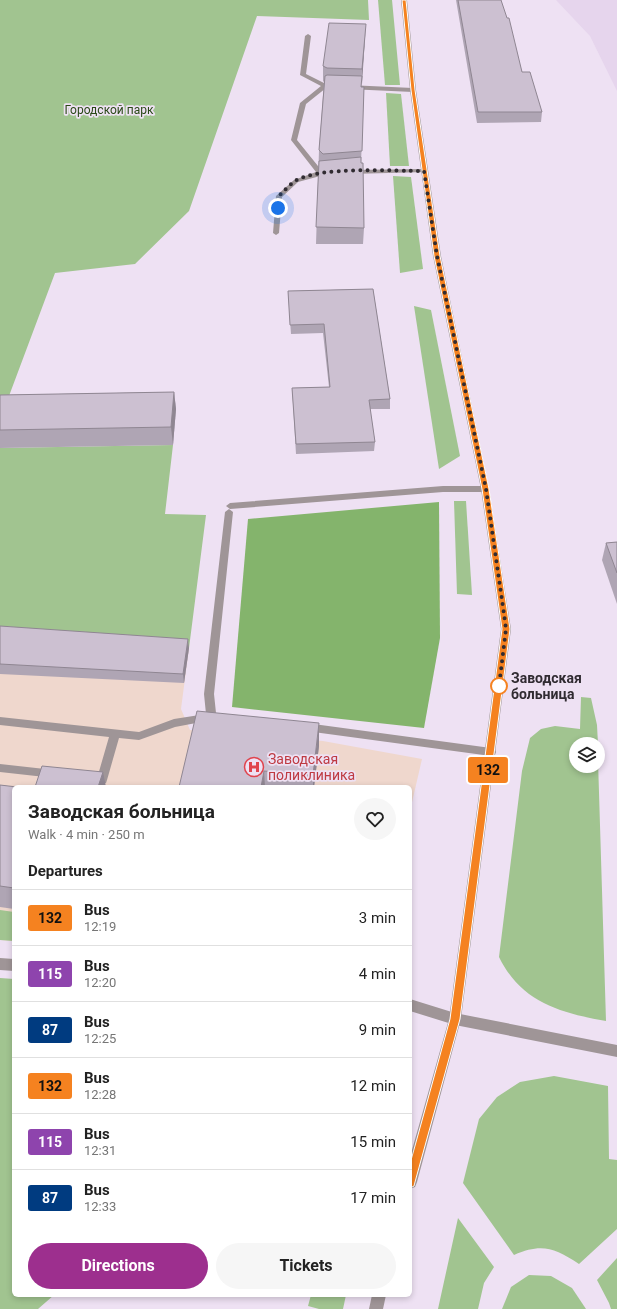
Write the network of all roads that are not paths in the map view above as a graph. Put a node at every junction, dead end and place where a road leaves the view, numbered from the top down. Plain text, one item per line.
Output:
1 (404, 0) edge
2 (308, 36) dead end
3 (325, 86) junction
4 (413, 90) junction
5 (424, 171) junction
6 (320, 173) junction
7 (276, 233) dead end
8 (486, 489) junction
9 (210, 716) junction
10 (233, 719) edge
11 (0, 721) edge
12 (294, 726) edge
13 (115, 733) junction
14 (491, 752) junction
15 (0, 768) edge
16 (63, 775) edge
17 (79, 777) edge
18 (0, 964) edge
19 (12, 965) edge
20 (412, 1007) edge
21 (455, 1019) junction
22 (617, 1051) edge
23 (412, 1175) edge
24 (379, 1297) edge
25 (376, 1309) edge

1 - 4 street
2 - 3 street
3 - 4 street
3 - 6 street
4 - 5 street
5 - 6 street
5 - 8 street
6 - 7 street
8 - 9 street
8 - 14 street
9 - 10 street
9 - 13 street
11 - 13 street
12 - 14 street
13 - 17 street
14 - 21 street
15 - 16 street
18 - 19 street
20 - 21 street
21 - 22 street
21 - 23 street
24 - 25 street

